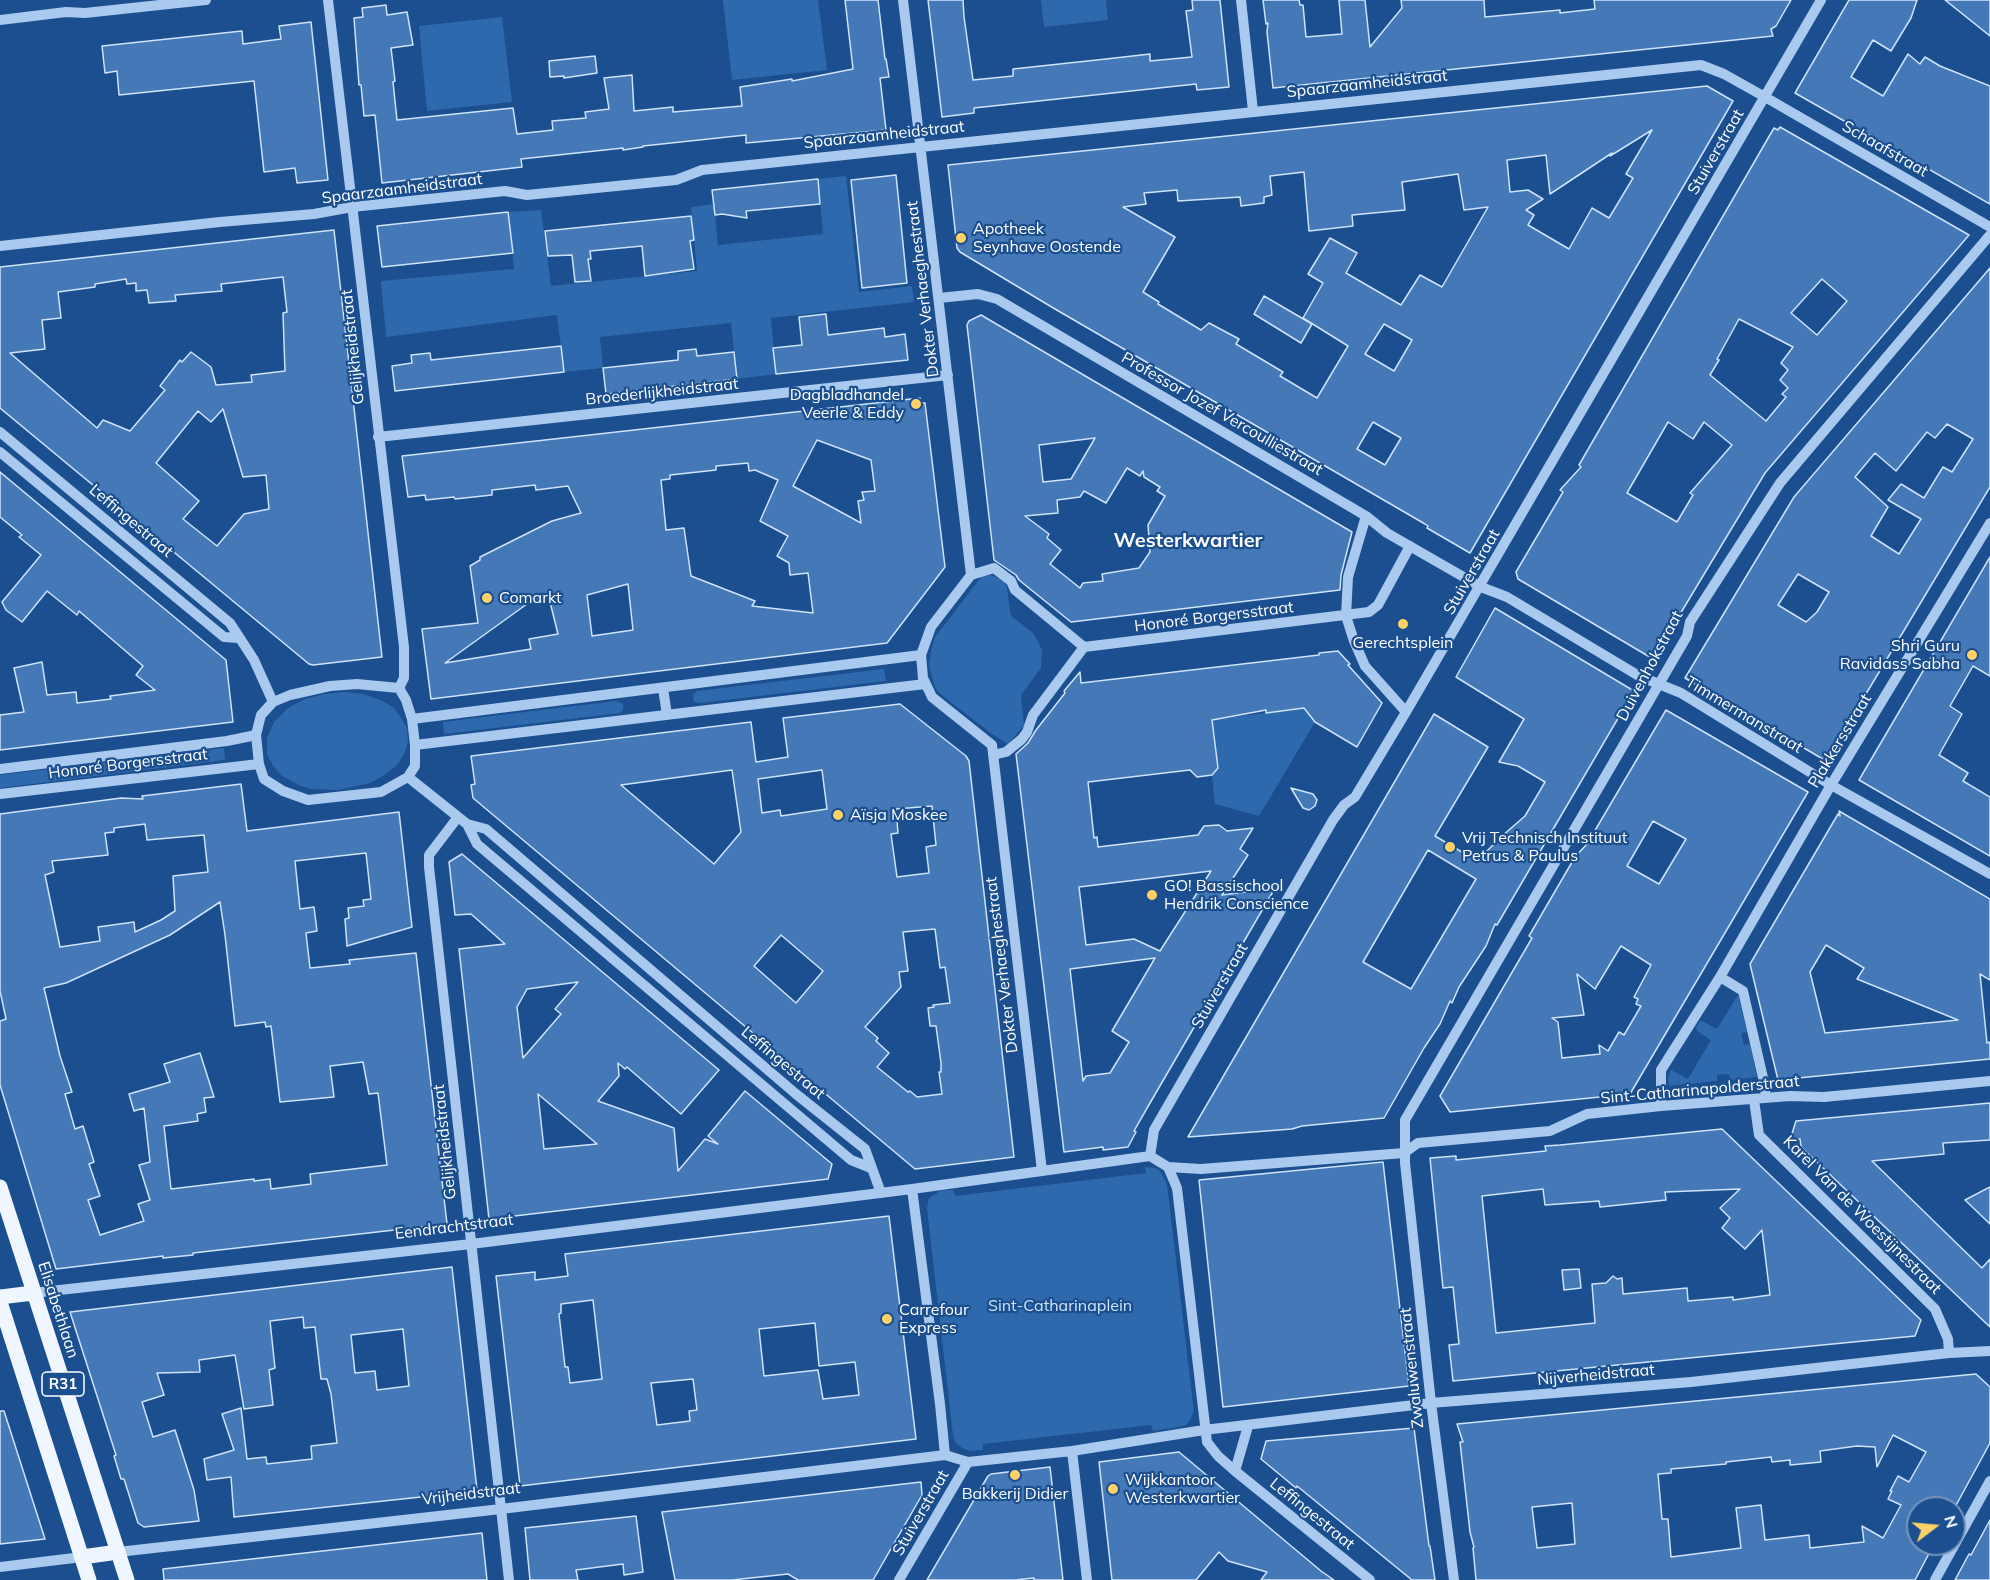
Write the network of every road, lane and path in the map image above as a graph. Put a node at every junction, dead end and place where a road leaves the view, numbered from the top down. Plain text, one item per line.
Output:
1 (83, 0) edge
2 (206, 0) edge
3 (328, 0) edge
4 (903, 0) edge
5 (1241, 0) edge
6 (1821, 0) edge
7 (85, 13) junction
8 (0, 20) edge
9 (1765, 97) junction
10 (1253, 111) junction
11 (921, 147) junction
12 (352, 207) junction
13 (1990, 227) edge
14 (1990, 235) edge
15 (0, 246) edge
16 (939, 298) junction
17 (948, 375) junction
18 (0, 432) edge
19 (378, 437) junction
20 (0, 452) edge
21 (1366, 516) junction
22 (1990, 524) edge
23 (1410, 546) junction
24 (971, 575) junction
25 (1481, 586) junction
26 (1346, 616) junction
27 (238, 638) junction
28 (1084, 647) junction
29 (921, 655) junction
30 (925, 684) junction
31 (1660, 684) junction
32 (399, 688) junction
33 (663, 688) junction
34 (273, 702) junction
35 (1406, 712) junction
36 (666, 715) junction
37 (412, 719) junction
38 (256, 735) junction
39 (415, 745) junction
40 (993, 755) junction
41 (259, 764) junction
42 (0, 769) edge
43 (408, 777) junction
44 (1831, 785) junction
45 (0, 794) edge
46 (462, 821) junction
47 (1990, 874) edge
48 (1720, 976) junction
49 (669, 985) junction
50 (658, 997) junction
51 (1990, 1081) edge
52 (1766, 1098) junction
53 (1754, 1100) junction
54 (1661, 1106) junction
55 (1404, 1153) junction
56 (1150, 1156) junction
57 (1168, 1167) junction
58 (871, 1168) junction
59 (1041, 1171) junction
60 (0, 1187) edge
61 (912, 1189) junction
62 (881, 1193) junction
63 (471, 1244) junction
64 (33, 1293) junction
65 (0, 1297) edge
66 (0, 1302) edge
67 (1990, 1351) edge
68 (1949, 1353) junction
69 (1431, 1403) junction
70 (1248, 1426) junction
71 (1204, 1430) junction
72 (1072, 1451) junction
73 (945, 1455) junction
74 (968, 1462) junction
75 (1235, 1471) junction
76 (1990, 1481) edge
77 (501, 1509) junction
78 (118, 1552) junction
79 (82, 1557) junction
80 (0, 1567) edge
81 (89, 1580) edge
82 (127, 1580) edge
83 (509, 1580) edge
84 (899, 1580) edge
85 (1087, 1580) edge
86 (1370, 1580) edge
87 (1454, 1580) edge
88 (1935, 1580) edge

1 - 7 street
2 - 7 street
3 - 12 street, Gelijkheidstraat
4 - 11 street, Dokter Verhaeghestraat
5 - 10 street
6 - 9 street, Stuiverstraat
7 - 8 street
9 - 10 street, Spaarzaamheidstraat
9 - 13 street, Schaafstraat
9 - 25 street, Stuiverstraat
10 - 11 street, Spaarzaamheidstraat
11 - 12 street, Spaarzaamheidstraat
11 - 16 street, Dokter Verhaeghestraat
12 - 15 street, Spaarzaamheidstraat
12 - 19 street, Gelijkheidstraat
14 - 31 street, Duivenhokstraat
16 - 17 street, Dokter Verhaeghestraat
16 - 21 street, Professor Jozef Vercoulliestraat
17 - 19 street, Broederlijkheidstraat
17 - 24 street, Dokter Verhaeghestraat
18 - 27 street, Leffingestraat
19 - 32 street, Gelijkheidstraat
20 - 27 street, Leffingestraat
21 - 23 street, Professor Jozef Vercoulliestraat
21 - 26 street
22 - 44 street, Plakkersstraat
23 - 25 street, Professor Jozef Vercoulliestraat
23 - 26 street
24 - 28 street
24 - 29 street
25 - 31 street, Timmermanstraat
25 - 35 street, Stuiverstraat
26 - 28 street, Honoré Borgersstraat
26 - 35 street
27 - 34 street, Leffingestraat
28 - 40 street
29 - 30 street
29 - 33 street
30 - 36 street
30 - 40 street
31 - 44 street, Timmermanstraat
31 - 55 street, Duivenhokstraat
32 - 34 street
32 - 37 street
33 - 36 street
33 - 37 street
34 - 38 street
35 - 56 street, Stuiverstraat
36 - 39 street
37 - 39 street
38 - 41 street
38 - 42 street, Honoré Borgersstraat
39 - 43 street
40 - 59 street, Dokter Verhaeghestraat
41 - 43 street
41 - 45 street, Honoré Borgersstraat
43 - 46 street, Leffingestraat
44 - 47 street, Timmermanstraat
44 - 48 street, Plakkersstraat
46 - 49 street, Leffingestraat
46 - 50 street, Leffingestraat
46 - 63 street, Gelijkheidstraat
48 - 52 street
48 - 54 street, Plakkersstraat
49 - 50 street
49 - 58 street, Leffingestraat
50 - 58 street, Leffingestraat
51 - 52 street, Sint-Catharinapolderstraat
52 - 53 street, Sint-Catharinapolderstraat
53 - 54 street, Sint-Catharinapolderstraat
53 - 68 street, Karel Van de Woestijnestraat
54 - 55 street, Sint-Catharinapolderstraat
55 - 57 street, Sint-Catharinapolderstraat
55 - 69 street, Zwaluwenstraat
56 - 57 street
56 - 59 street
57 - 71 street
58 - 62 street, Leffingestraat
59 - 61 street
60 - 64 main road, Elisabethlaan / R31
61 - 62 street, Eendrachtstraat
61 - 73 street
62 - 63 street, Eendrachtstraat
63 - 64 street, Eendrachtstraat
63 - 77 street, Gelijkheidstraat
64 - 65 main road, Eendrachtstraat
64 - 78 main road, Elisabethlaan / R31
66 - 79 main road, R31
67 - 68 street, Nijverheidstraat
68 - 69 street, Nijverheidstraat
69 - 70 street, Nijverheidstraat
69 - 87 street, Zwaluwenstraat
70 - 71 street, Nijverheidstraat
70 - 75 street
71 - 72 street
71 - 75 street, Leffingestraat
72 - 74 street
72 - 85 street
73 - 74 street
73 - 77 street, Vrijheidstraat
74 - 84 street, Stuiverstraat
75 - 86 street, Leffingestraat
76 - 88 street
77 - 78 street, Vrijheidstraat
77 - 83 street, Gelijkheidstraat
78 - 79 main road, Vrijheidstraat
78 - 82 main road, Elisabethlaan / R31
79 - 80 street, Vrijheidstraat
79 - 81 main road, R31

